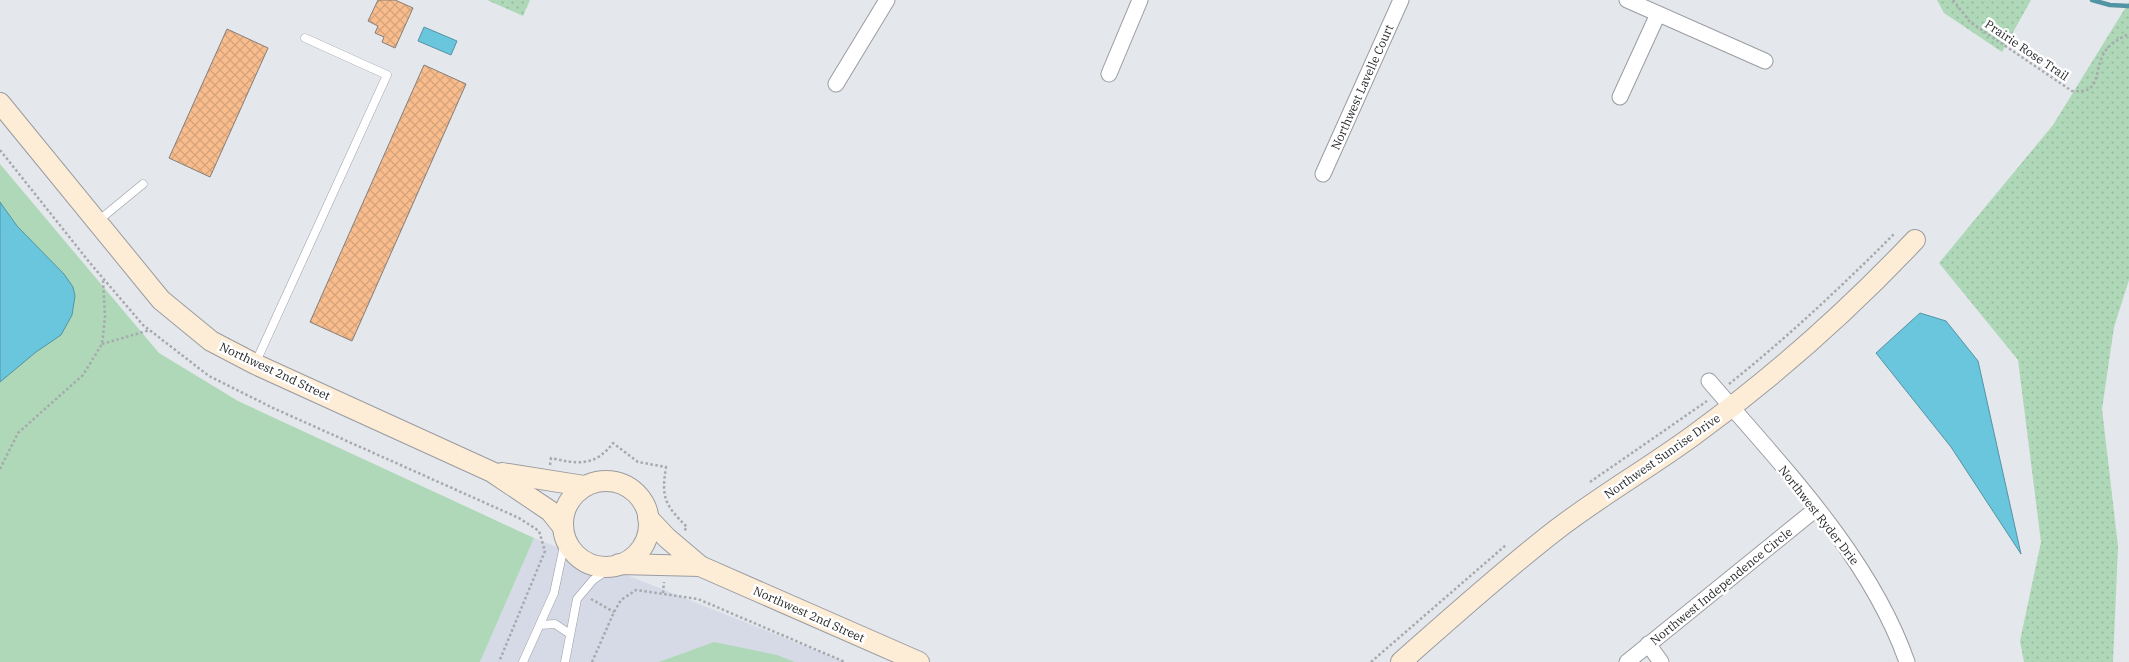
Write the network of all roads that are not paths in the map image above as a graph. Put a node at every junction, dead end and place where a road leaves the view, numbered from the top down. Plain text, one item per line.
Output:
1 (887, 0) edge
2 (1140, 0) edge
3 (1401, 0) edge
4 (1627, 0) edge
5 (1658, 14) junction
6 (304, 38) dead end
7 (1766, 61) dead end
8 (1109, 74) dead end
9 (836, 84) dead end
10 (1620, 96) dead end
11 (0, 103) edge
12 (1323, 174) dead end
13 (143, 184) dead end
14 (97, 221) junction
15 (1915, 240) dead end
16 (255, 364) junction
17 (1713, 387) road end
18 (1731, 407) junction
19 (492, 472) junction
20 (584, 486) junction
21 (1816, 509) junction
22 (648, 518) junction
23 (564, 534) junction
24 (616, 565) junction
25 (700, 566) junction
26 (540, 626) junction
27 (570, 634) junction
28 (1648, 644) junction
29 (523, 662) edge
30 (565, 662) edge
31 (919, 662) edge
32 (1400, 662) edge
33 (1626, 662) edge
34 (1661, 662) edge
35 (1907, 662) edge

1 - 9 street
2 - 8 street
3 - 12 street, Northwest Lavelle Court
4 - 5 street
5 - 7 street
5 - 10 street
6 - 16 lane
11 - 14 street, Northwest 2nd Street
13 - 14 lane
14 - 16 street, Northwest 2nd Street
15 - 18 street, Northwest Sunrise Drive
16 - 19 street, Northwest 2nd Street
17 - 18 street, Northwest Ryder Drie
18 - 21 street, Northwest Ryder Drie
18 - 32 street, Northwest Sunrise Drive
19 - 20 street, Northwest 2nd Street
19 - 23 street, Northwest 2nd Street
20 - 22 street, Northwest 2nd Street
20 - 23 street
21 - 28 street, Northwest Independence Circle
21 - 35 street, Northwest Ryder Drie
22 - 24 street
22 - 25 street, Northwest 2nd Street
23 - 24 street, Northwest 2nd Street
23 - 26 lane
24 - 25 street, Northwest 2nd Street
24 - 27 lane
25 - 31 street, Northwest 2nd Street
26 - 27 lane
26 - 29 lane
27 - 30 lane
28 - 33 street, Northwest Independence Circle
28 - 34 street

